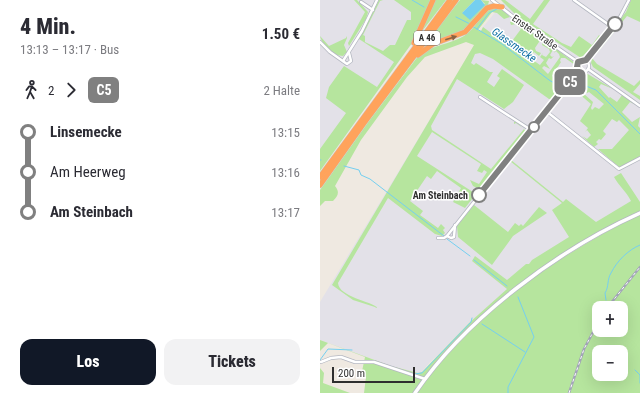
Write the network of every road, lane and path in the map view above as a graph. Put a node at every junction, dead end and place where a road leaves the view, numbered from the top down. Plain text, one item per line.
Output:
1 (377, 0) edge
2 (433, 0) edge
3 (450, 0) edge
4 (456, 0) edge
5 (492, 0) edge
6 (574, 0) edge
7 (629, 0) edge
8 (361, 2) dead end
9 (499, 4) edge
10 (487, 8) junction
11 (372, 10) junction
12 (612, 27) junction
13 (320, 42) edge
14 (349, 52) junction
15 (586, 60) junction
16 (343, 61) junction
17 (578, 62) junction
18 (588, 69) junction
19 (579, 70) junction
20 (396, 75) junction
21 (480, 97) dead end
22 (640, 106) edge
23 (546, 111) junction
24 (531, 130) junction
25 (640, 158) edge
26 (321, 180) edge
27 (640, 213) edge
28 (455, 225) junction
29 (447, 236) junction
30 (438, 238) dead end
31 (321, 362) edge
32 (425, 379) junction
33 (415, 393) edge

1 - 11 street
2 - 20 highway
3 - 20 highway, A 46
4 - 20 highway, A 46
5 - 9 street, Enster Straße
5 - 10 highway
6 - 12 street
7 - 12 street
8 - 11 street
9 - 10 highway
9 - 17 street, Enster Straße
20 -> 10 highway
11 - 14 street
12 - 15 street
13 - 16 street
14 - 16 street
14 - 16 street
15 - 17 street
15 - 18 street
17 - 19 street
18 - 19 street
18 - 22 street
19 - 23 street
20 - 26 highway, A 46
21 - 24 street
23 - 24 street
23 - 25 street
24 - 28 street
27 - 32 main road
28 - 29 street
28 - 29 street
29 - 30 street
31 - 32 street
32 - 33 main road

